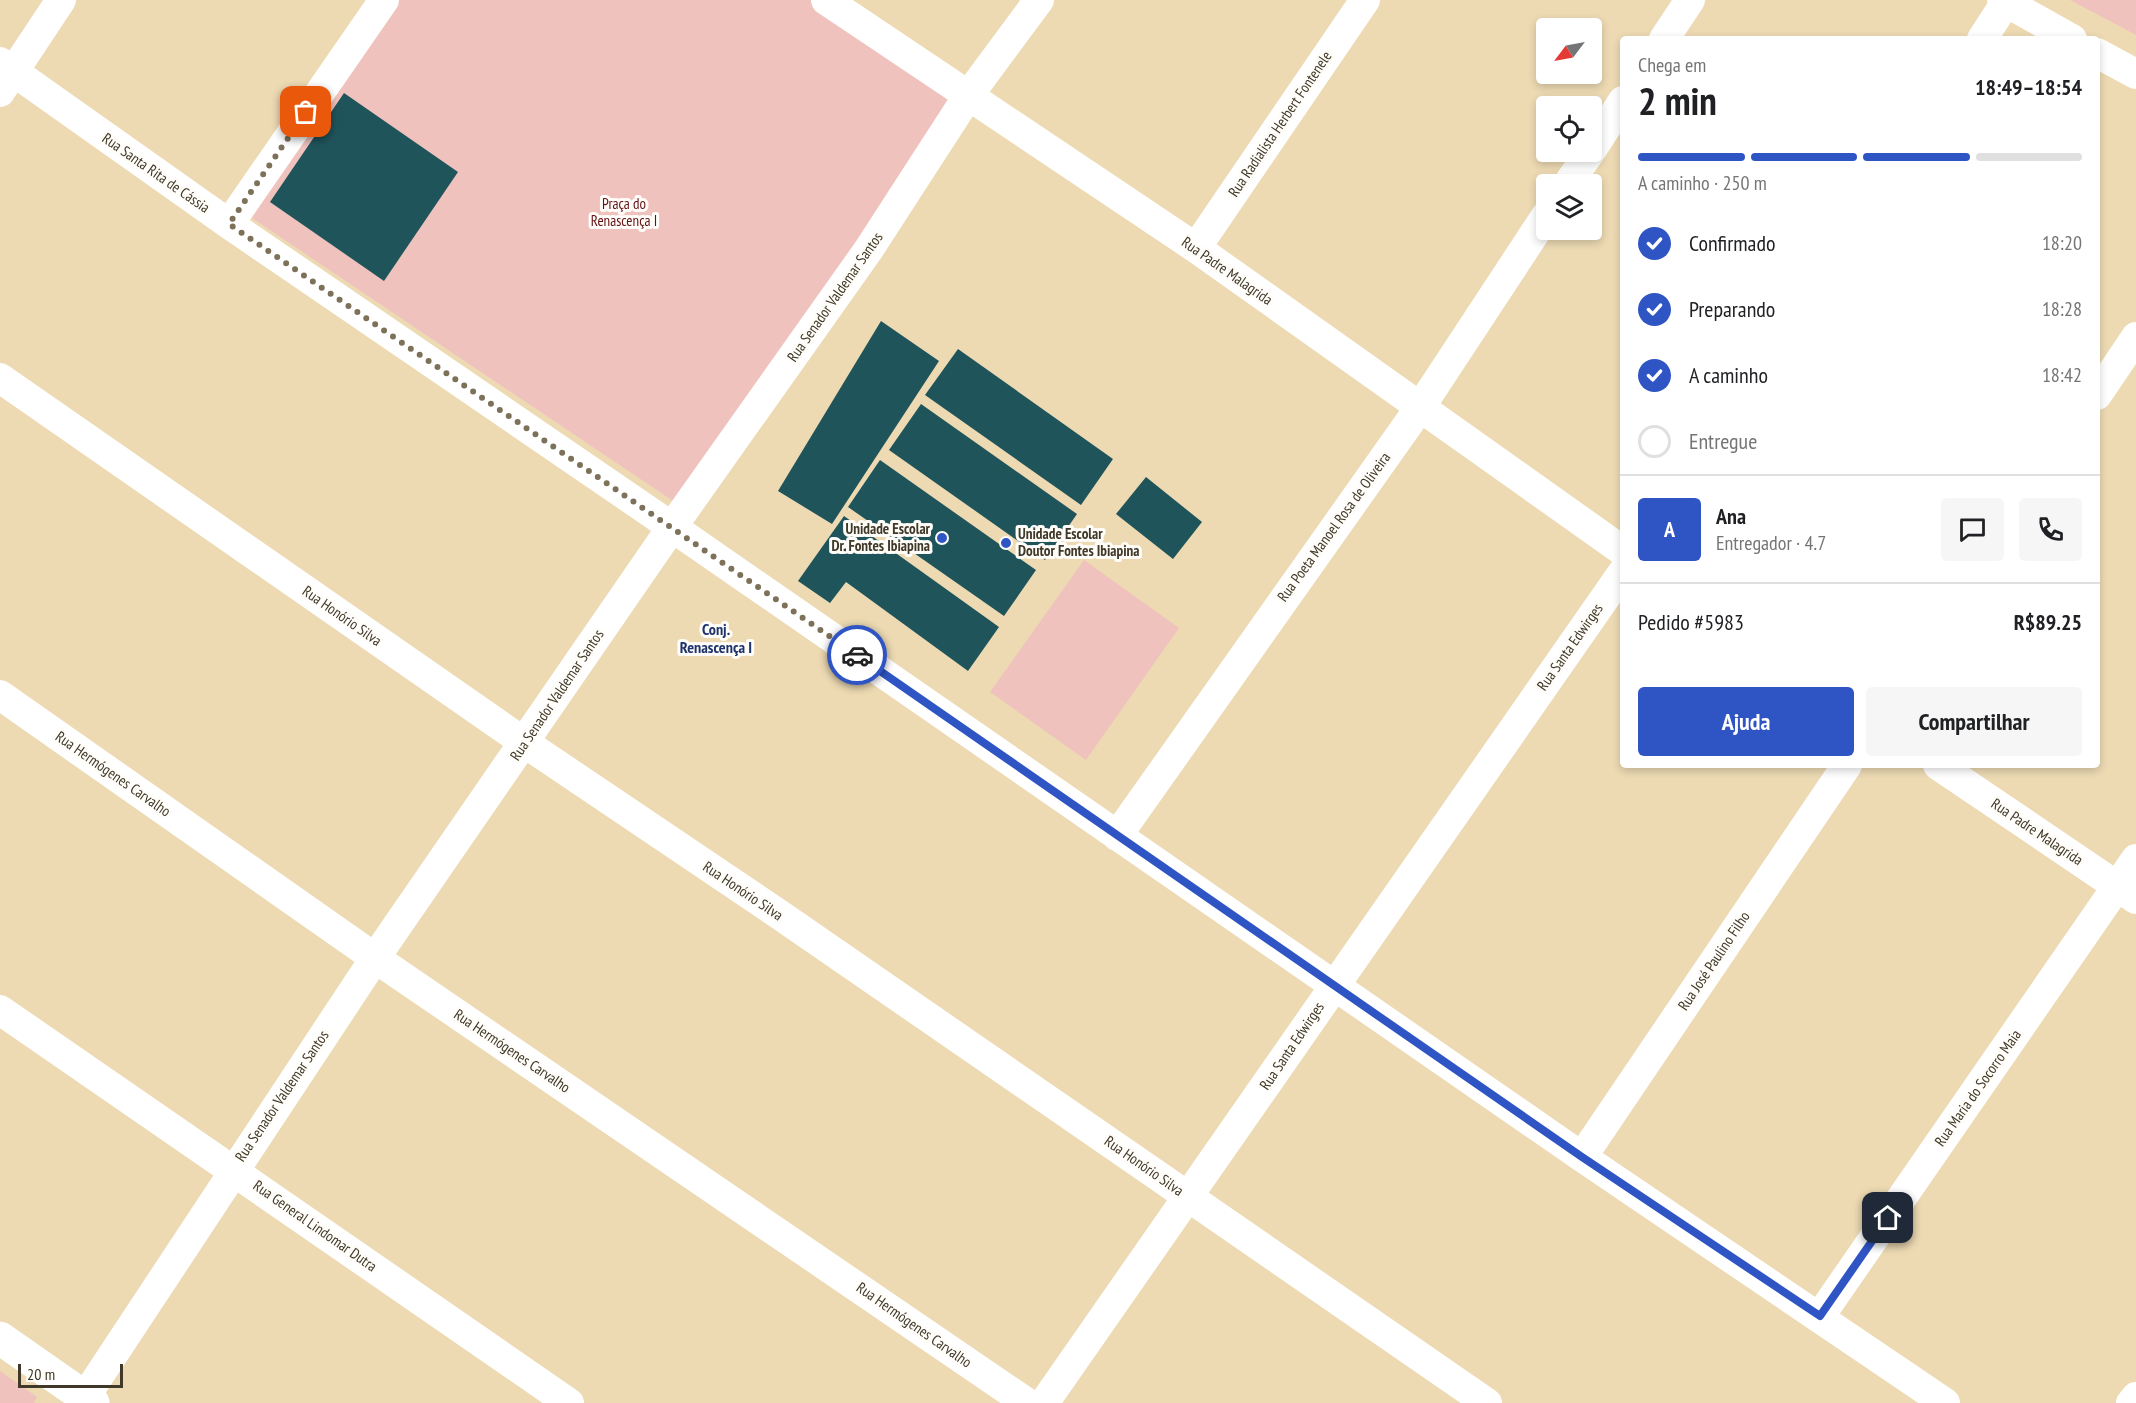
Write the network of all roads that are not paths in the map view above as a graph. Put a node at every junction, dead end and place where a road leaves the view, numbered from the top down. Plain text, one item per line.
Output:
1 (61, 0) edge
2 (384, 0) edge
3 (826, 0) edge
4 (1039, 0) edge
5 (1365, 0) edge
6 (1690, 0) edge
7 (2004, 1) edge
8 (1666, 36) edge
9 (1984, 36) edge
10 (2067, 36) edge
11 (2100, 55) edge
12 (2136, 74) edge
13 (5, 75) edge
14 (968, 96) junction
15 (1620, 106) edge
16 (1602, 133) edge
17 (229, 224) junction
18 (1536, 231) edge
19 (1196, 249) junction
20 (2136, 337) edge
21 (0, 378) edge
22 (2100, 391) edge
23 (1421, 406) junction
24 (672, 527) junction
25 (1620, 549) edge
26 (1620, 576) edge
27 (0, 696) edge
28 (525, 743) junction
29 (1844, 768) edge
30 (1942, 768) edge
31 (1117, 836) junction
32 (2136, 859) edge
33 (2127, 892) edge
34 (375, 958) junction
35 (1334, 984) junction
36 (0, 1010) edge
37 (1582, 1157) junction
38 (233, 1169) junction
39 (1189, 1197) junction
40 (1820, 1316) junction
41 (0, 1338) edge
42 (2136, 1397) edge
43 (86, 1401) edge
44 (569, 1403) edge
45 (1027, 1403) edge
46 (1044, 1403) edge
47 (1486, 1403) edge
48 (1945, 1403) edge
49 (2131, 1403) edge

1 - 13 street
2 - 17 street
3 - 14 street, Rua Padre Malagrida
4 - 14 street, Rua Senador Valdemar Santos
5 - 19 street, Rua Radialista Herbert Fontenele
6 - 8 street
7 - 9 street
7 - 10 street
11 - 12 street
13 - 17 street, Rua Santa Rita de Cássia
14 - 19 street, Rua Padre Malagrida
14 - 24 street, Rua Senador Valdemar Santos
15 - 16 street
17 - 24 street, Rua Santa Rita de Cássia
18 - 23 street, Rua Poeta Manoel Rosa de Oliveira
19 - 23 street, Rua Padre Malagrida
20 - 22 street
21 - 28 street, Rua Honório Silva
23 - 25 street, Rua Padre Malagrida
23 - 31 street, Rua Poeta Manoel Rosa de Oliveira
24 - 28 street, Rua Senador Valdemar Santos
24 - 31 street, Rua Santa Rita de Cássia
26 - 35 street, Rua Santa Edwirges
27 - 34 street, Rua Hermógenes Carvalho
28 - 34 street, Rua Senador Valdemar Santos
28 - 39 street, Rua Honório Silva
29 - 37 street, Rua José Paulino Filho
30 - 33 street, Rua Padre Malagrida
31 - 35 street, Rua Santa Rita de Cássia
32 - 33 street, Rua Maria do Socorro Maia
33 - 40 street, Rua Maria do Socorro Maia
34 - 38 street, Rua Senador Valdemar Santos
34 - 45 street, Rua Hermógenes Carvalho
35 - 37 street, Rua Santa Rita de Cássia
35 - 39 street, Rua Santa Edwirges
36 - 38 street, Rua General Lindomar Dutra
37 - 40 street, Rua Santa Rita de Cássia
38 - 43 street, Rua Senador Valdemar Santos
38 - 44 street, Rua General Lindomar Dutra
39 - 46 street, Rua Santa Edwirges
39 - 47 street, Rua Honório Silva
40 - 48 street, Rua Santa Rita de Cássia
41 - 43 main road
42 - 49 street

